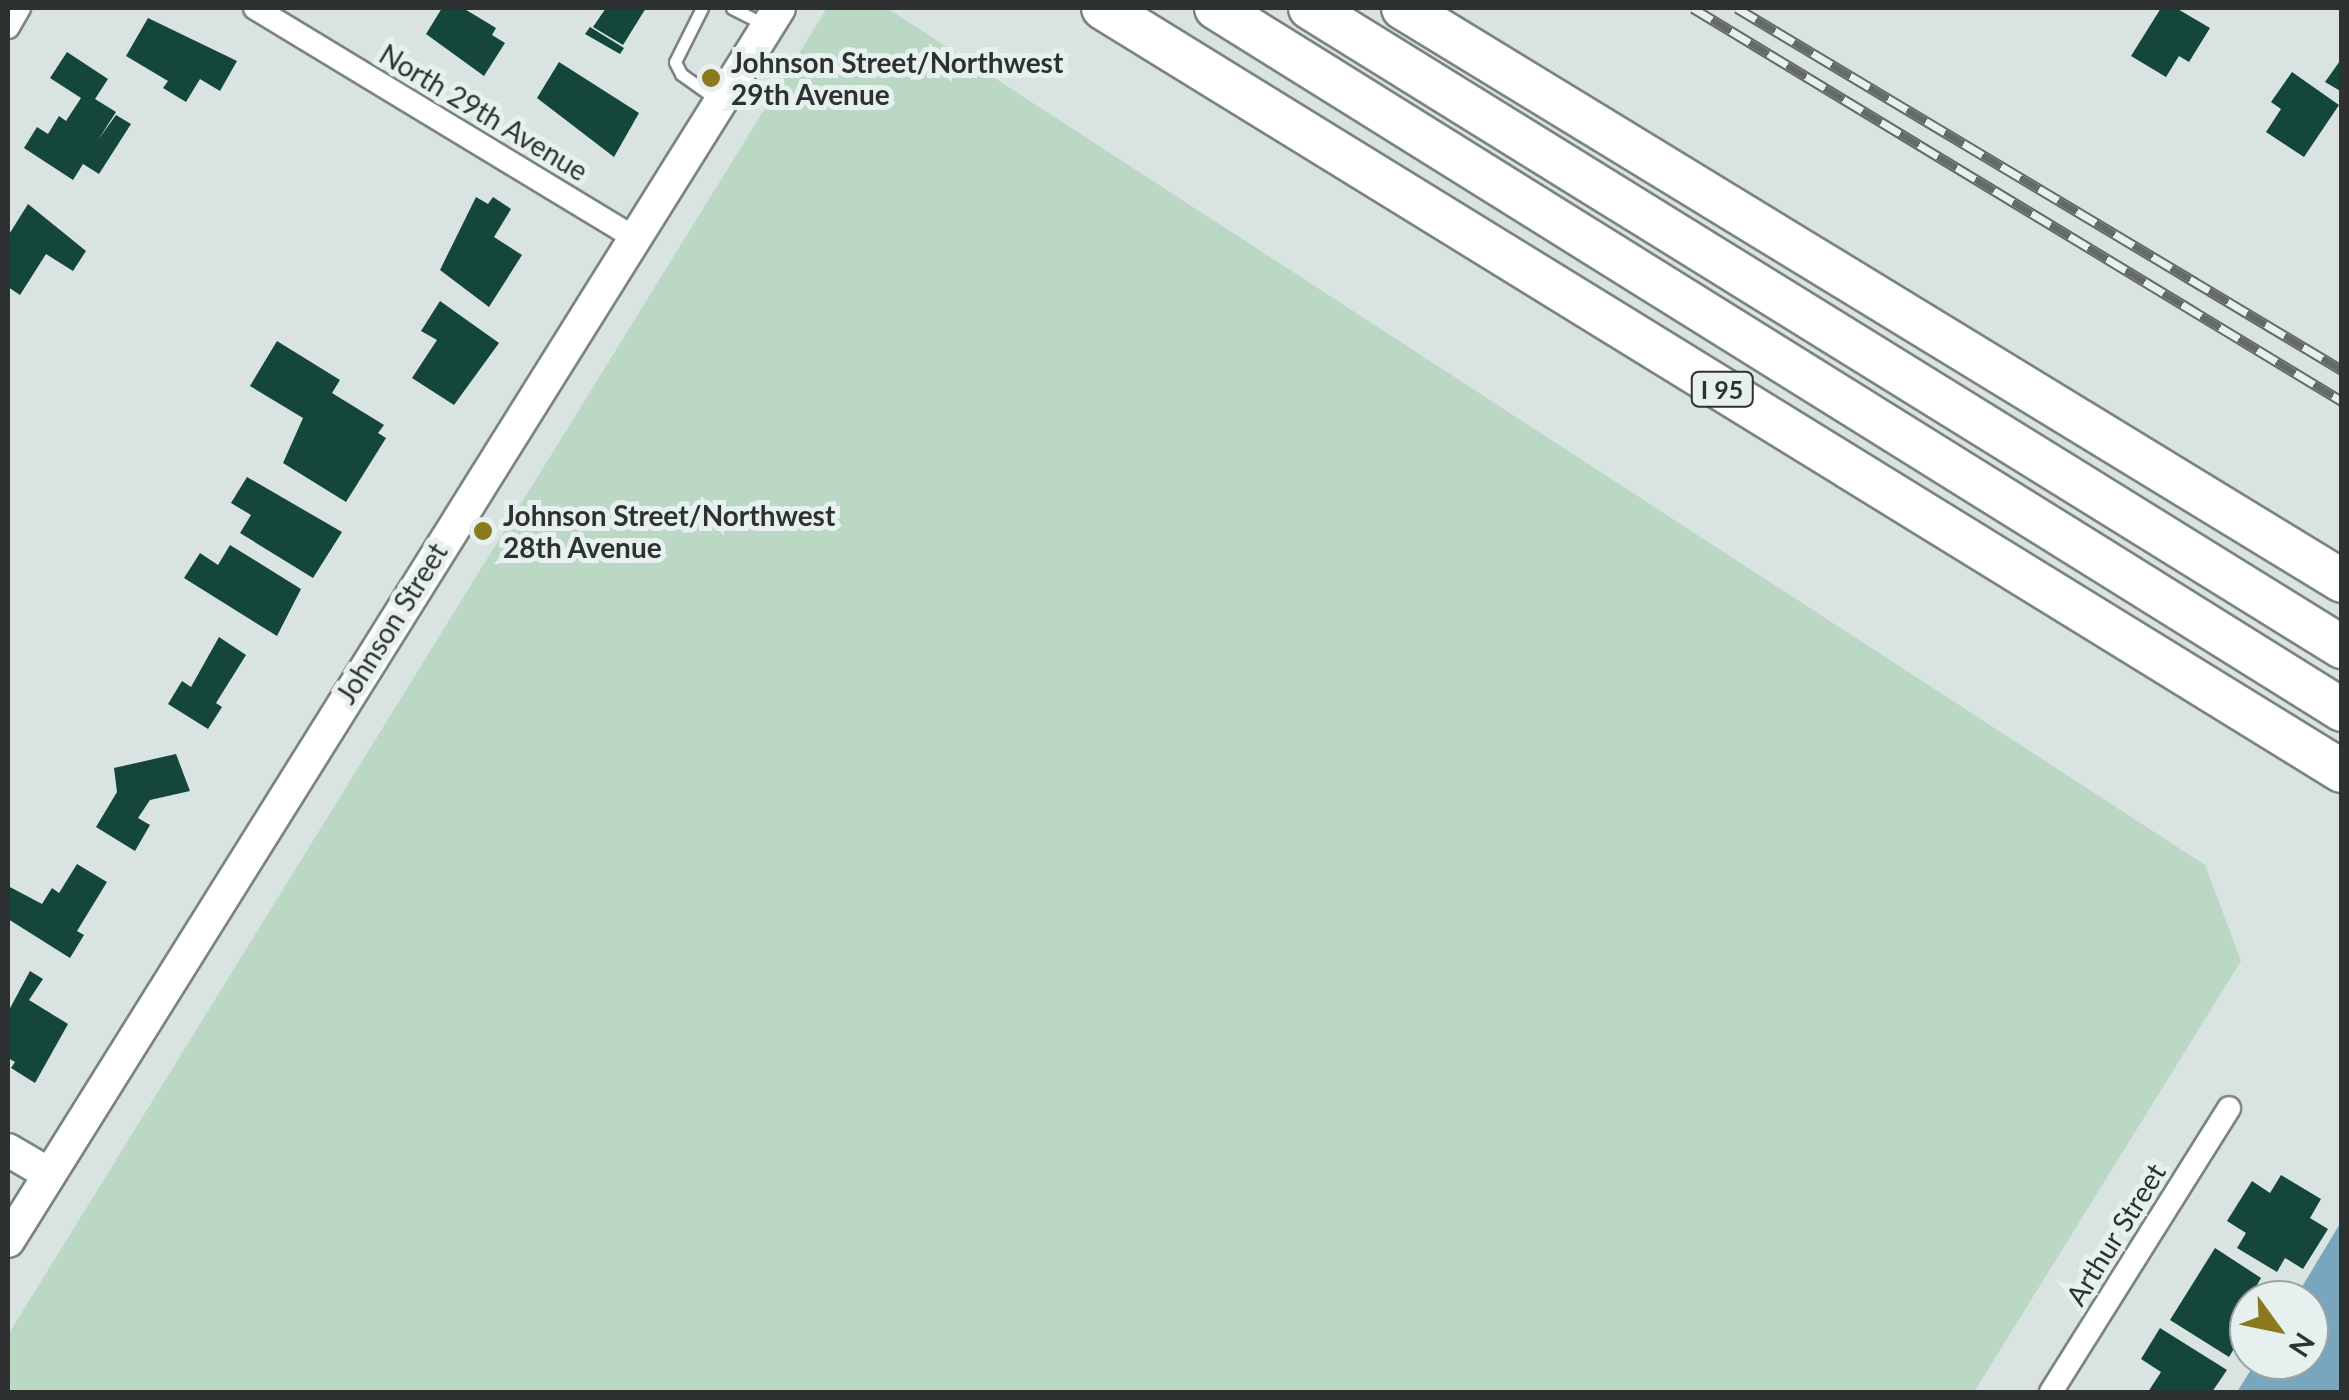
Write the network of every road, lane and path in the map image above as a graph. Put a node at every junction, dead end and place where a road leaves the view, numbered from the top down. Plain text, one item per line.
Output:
1 (20, 8) edge
2 (256, 8) edge
3 (702, 8) edge
4 (732, 8) edge
5 (1103, 8) edge
6 (1216, 8) edge
7 (1310, 8) edge
8 (1404, 8) edge
9 (773, 16) edge
10 (8, 27) edge
11 (719, 100) junction
12 (630, 236) junction
13 (2342, 581) edge
14 (2342, 647) edge
15 (2342, 710) edge
16 (2342, 771) edge
17 (2229, 1108) dead end
18 (8, 1150) edge
19 (49, 1174) junction
20 (8, 1242) edge
21 (2051, 1392) edge

1 - 10 street
2 - 12 street, North 29th Avenue
3 - 11 lane
4 - 9 lane
5 - 16 highway, I 95
6 - 15 highway
7 - 14 highway
8 - 13 highway
9 - 11 street, Johnson Street
11 - 12 street, Johnson Street
12 - 19 street, Johnson Street
17 - 21 street, Arthur Street
18 - 19 street
19 - 20 street, Johnson Street

